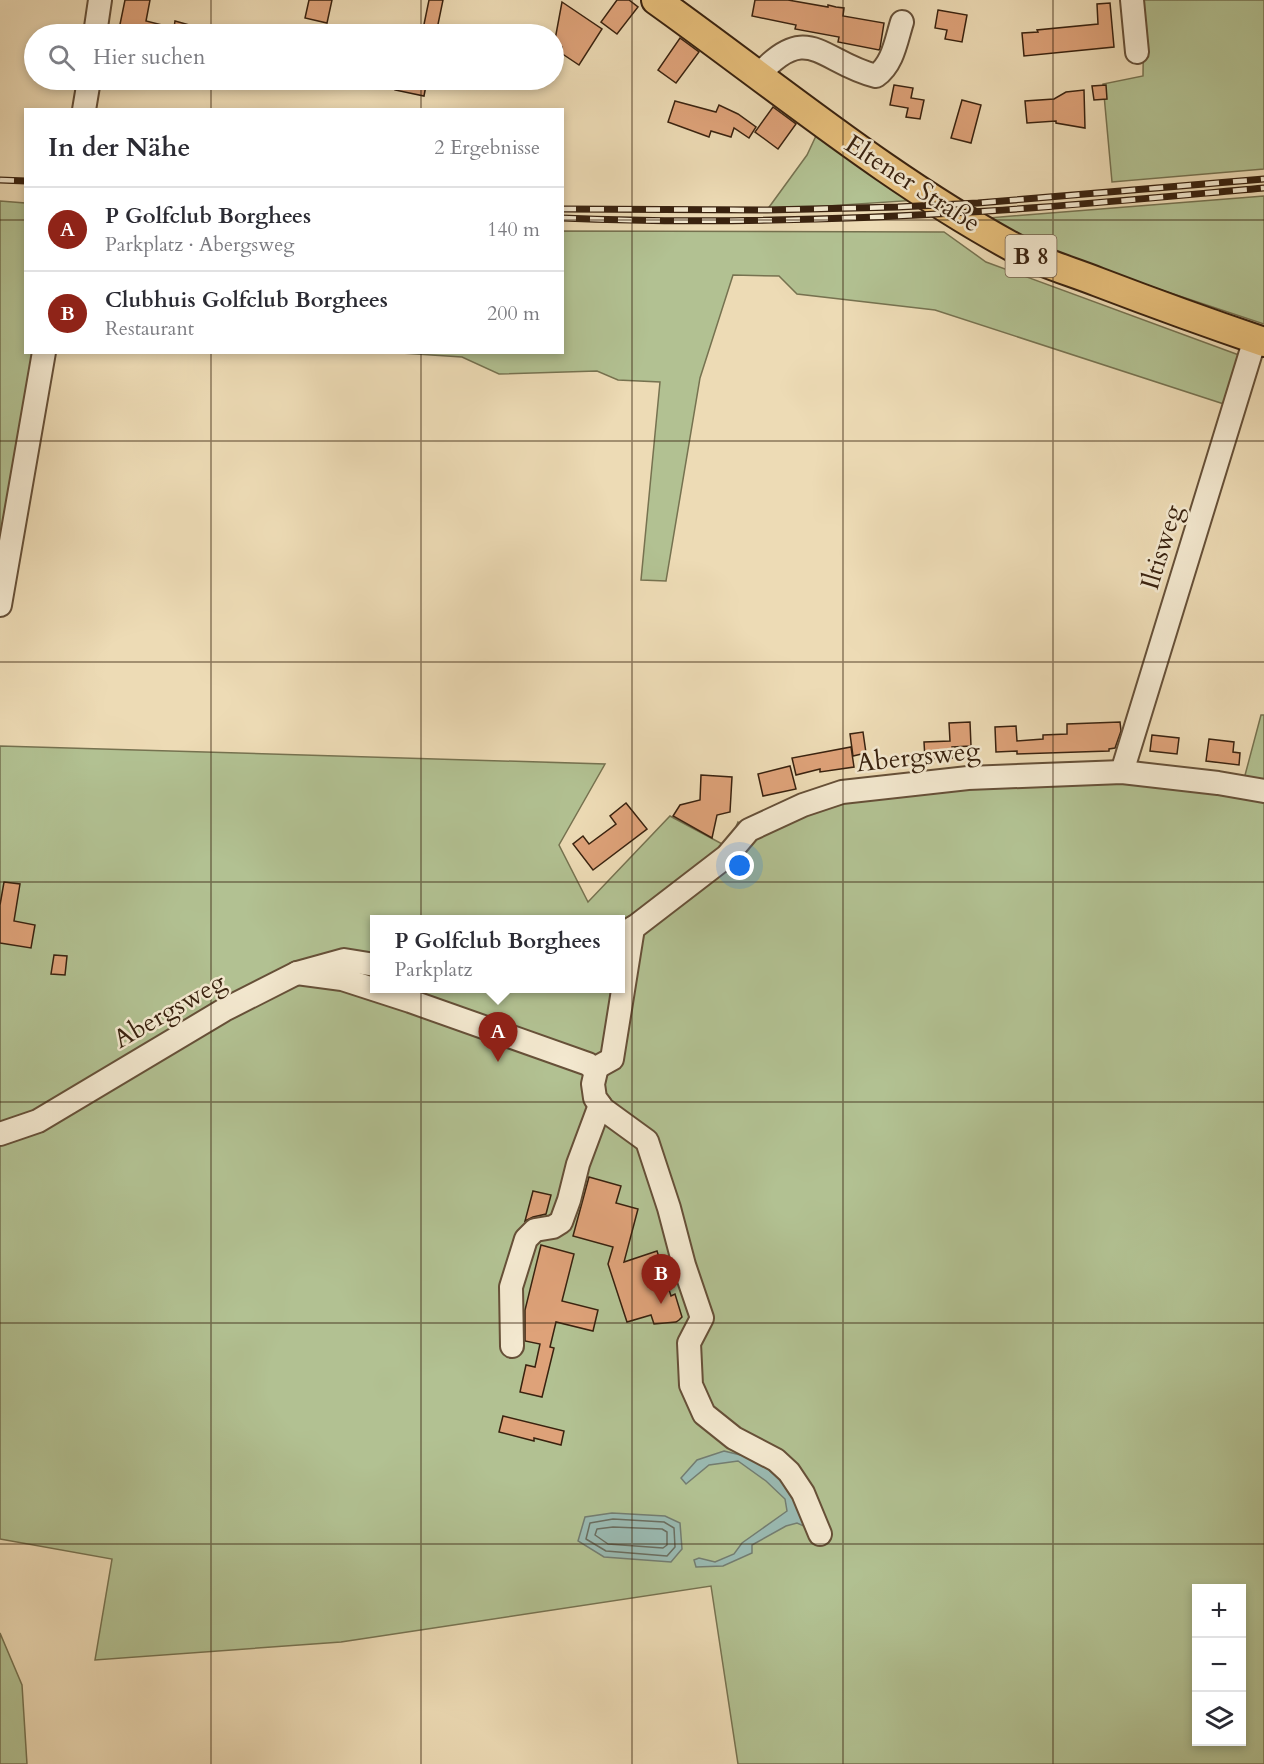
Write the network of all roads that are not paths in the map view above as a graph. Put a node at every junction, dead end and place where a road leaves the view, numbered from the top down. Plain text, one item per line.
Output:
1 (100, 0) edge
2 (656, 0) edge
3 (1132, 0) edge
4 (902, 22) dead end
5 (96, 24) edge
6 (1137, 52) dead end
7 (758, 76) junction
8 (87, 90) edge
9 (84, 108) edge
10 (1260, 341) edge
11 (44, 354) edge
12 (0, 605) edge
13 (1122, 772) junction
14 (1264, 791) edge
15 (627, 931) edge
16 (625, 948) edge
17 (370, 964) edge
18 (297, 973) junction
19 (370, 988) edge
20 (385, 993) edge
21 (620, 993) edge
22 (594, 1069) junction
23 (600, 1105) junction
24 (0, 1134) edge
25 (512, 1346) dead end
26 (820, 1534) dead end

1 - 5 street
2 - 7 main road, Eltener Straße / B 8
3 - 6 street
4 - 7 street
7 - 10 main road, Eltener Straße / B 8
8 - 9 street
10 - 13 street, Iltisweg
11 - 12 street
13 - 14 street, Abergsweg
13 - 15 street, Abergsweg
15 - 16 street
17 - 18 street, Abergsweg
18 - 19 street
18 - 24 street, Abergsweg
20 - 22 street
21 - 22 street
22 - 23 street
23 - 25 street
23 - 26 street

